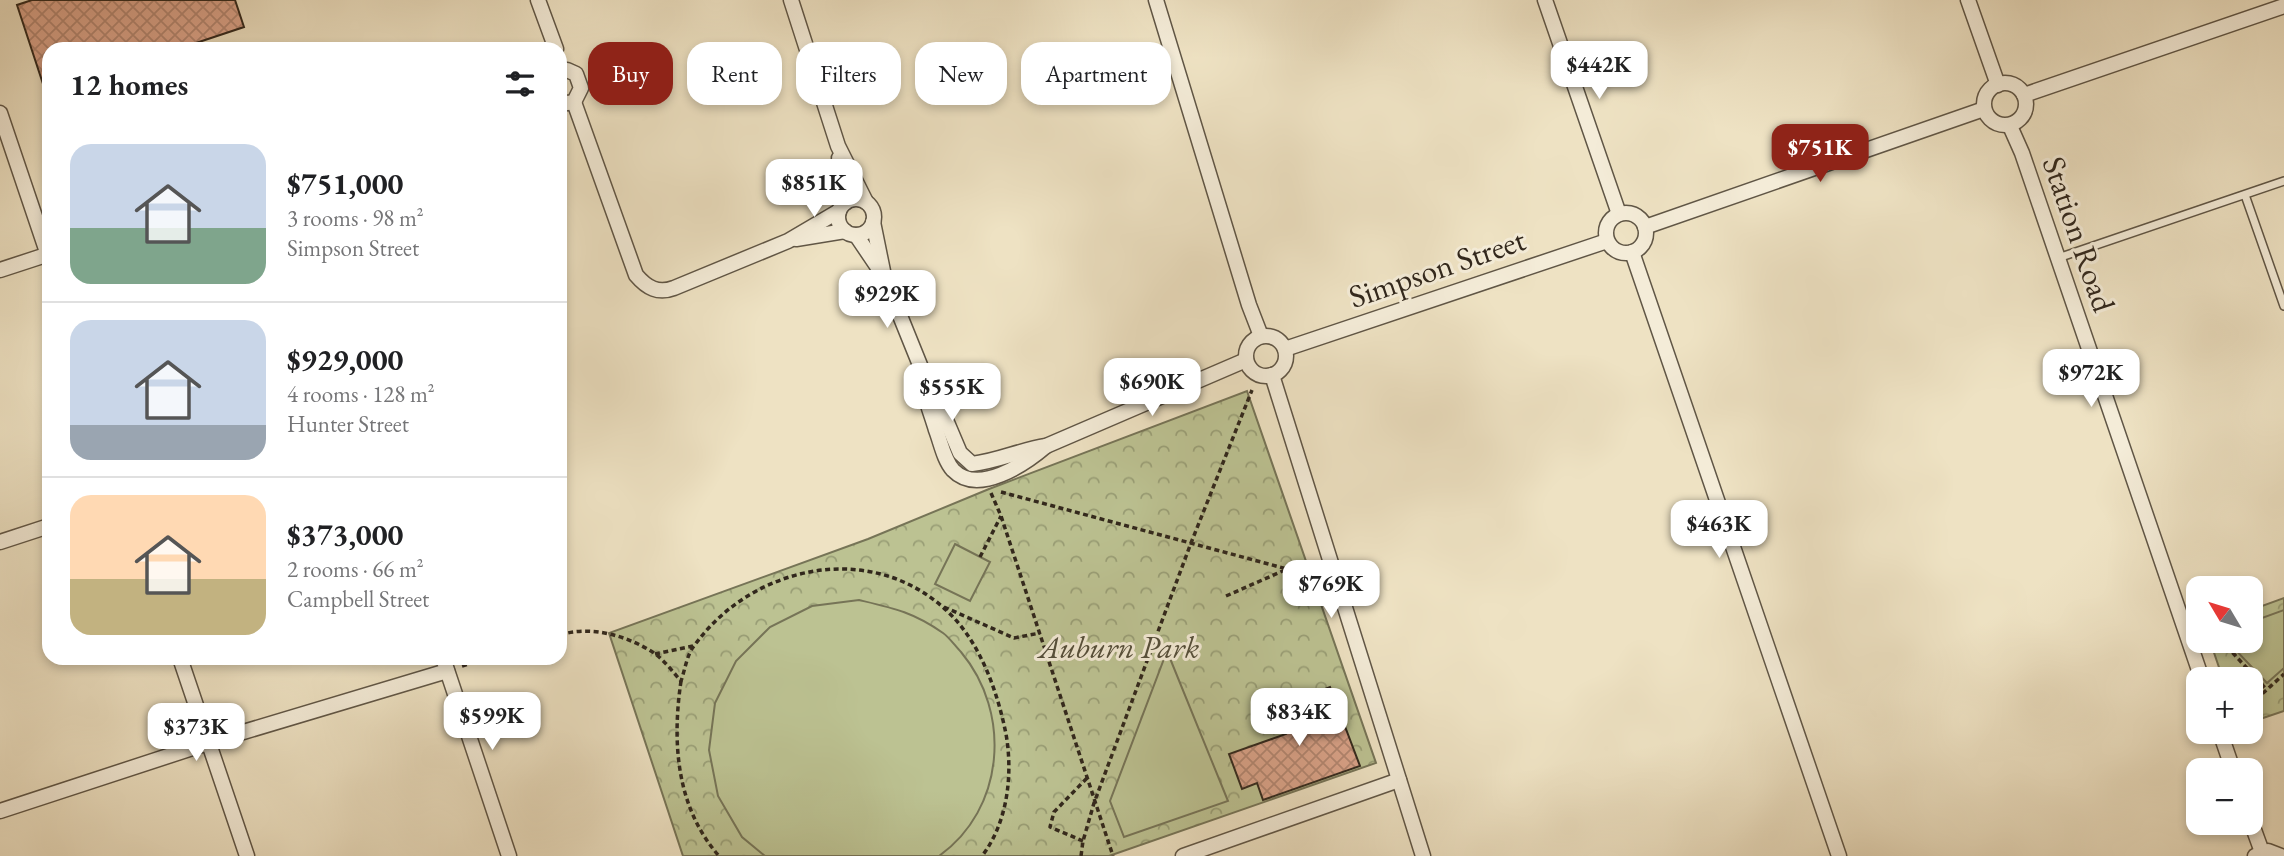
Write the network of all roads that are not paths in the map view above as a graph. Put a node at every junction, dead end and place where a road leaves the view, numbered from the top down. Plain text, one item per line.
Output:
1 (538, 0) edge
2 (791, 0) edge
3 (1156, 0) edge
4 (1545, 0) edge
5 (1968, 0) edge
6 (2284, 6) edge
7 (553, 42) edge
8 (567, 71) edge
9 (1998, 85) junction
10 (2024, 95) junction
11 (567, 103) edge
12 (1984, 109) junction
13 (0, 113) edge
14 (2010, 126) junction
15 (838, 146) junction
16 (2284, 181) edge
17 (2245, 195) junction
18 (866, 202) junction
19 (842, 207) junction
20 (1619, 214) junction
21 (873, 222) junction
22 (1645, 227) junction
23 (850, 233) junction
24 (42, 236) edge
25 (788, 240) junction
26 (1607, 241) junction
27 (1632, 252) junction
28 (42, 258) edge
29 (2058, 258) junction
30 (0, 271) edge
31 (884, 276) junction
32 (2284, 306) edge
33 (1261, 336) junction
34 (1285, 349) junction
35 (1246, 360) junction
36 (922, 370) junction
37 (1272, 375) junction
38 (1046, 446) junction
39 (42, 528) edge
40 (0, 542) edge
41 (182, 665) edge
42 (442, 665) edge
43 (445, 665) edge
44 (2199, 667) edge
45 (208, 743) junction
46 (1399, 780) junction
47 (0, 811) edge
48 (2254, 835) edge
49 (2258, 854) edge
50 (247, 856) edge
51 (509, 856) edge
52 (1183, 856) edge
53 (1423, 856) edge
54 (1839, 856) edge
55 (2281, 856) edge

1 - 7 street
2 - 15 street
3 - 33 street
4 - 20 street
5 - 9 street
6 - 10 street
8 - 11 street
9 - 10 street
9 - 12 street
10 - 14 street
11 - 25 street
12 - 14 street
12 - 22 street
13 - 24 street
14 - 29 street, Station Road
15 - 18 street
15 - 19 street
16 - 17 lane
17 - 29 lane
17 - 32 lane
18 - 19 street
18 - 21 street
19 - 23 street
19 - 25 street
20 - 22 street
20 - 26 street
21 - 23 street
21 - 31 street
22 - 27 street
23 - 25 street
23 - 31 street
26 - 27 street
26 - 34 street, Simpson Street
27 - 54 street
28 - 30 street
29 - 44 street, Station Road
31 - 36 street
33 - 34 street
33 - 35 street
34 - 37 street
35 - 37 street
35 - 38 street
36 - 38 street
36 - 38 street
37 - 46 street
39 - 40 street
41 - 45 street
42 - 45 street
43 - 51 street
45 - 47 street
45 - 50 street
46 - 52 street
46 - 53 street
48 - 49 street
49 - 55 street

